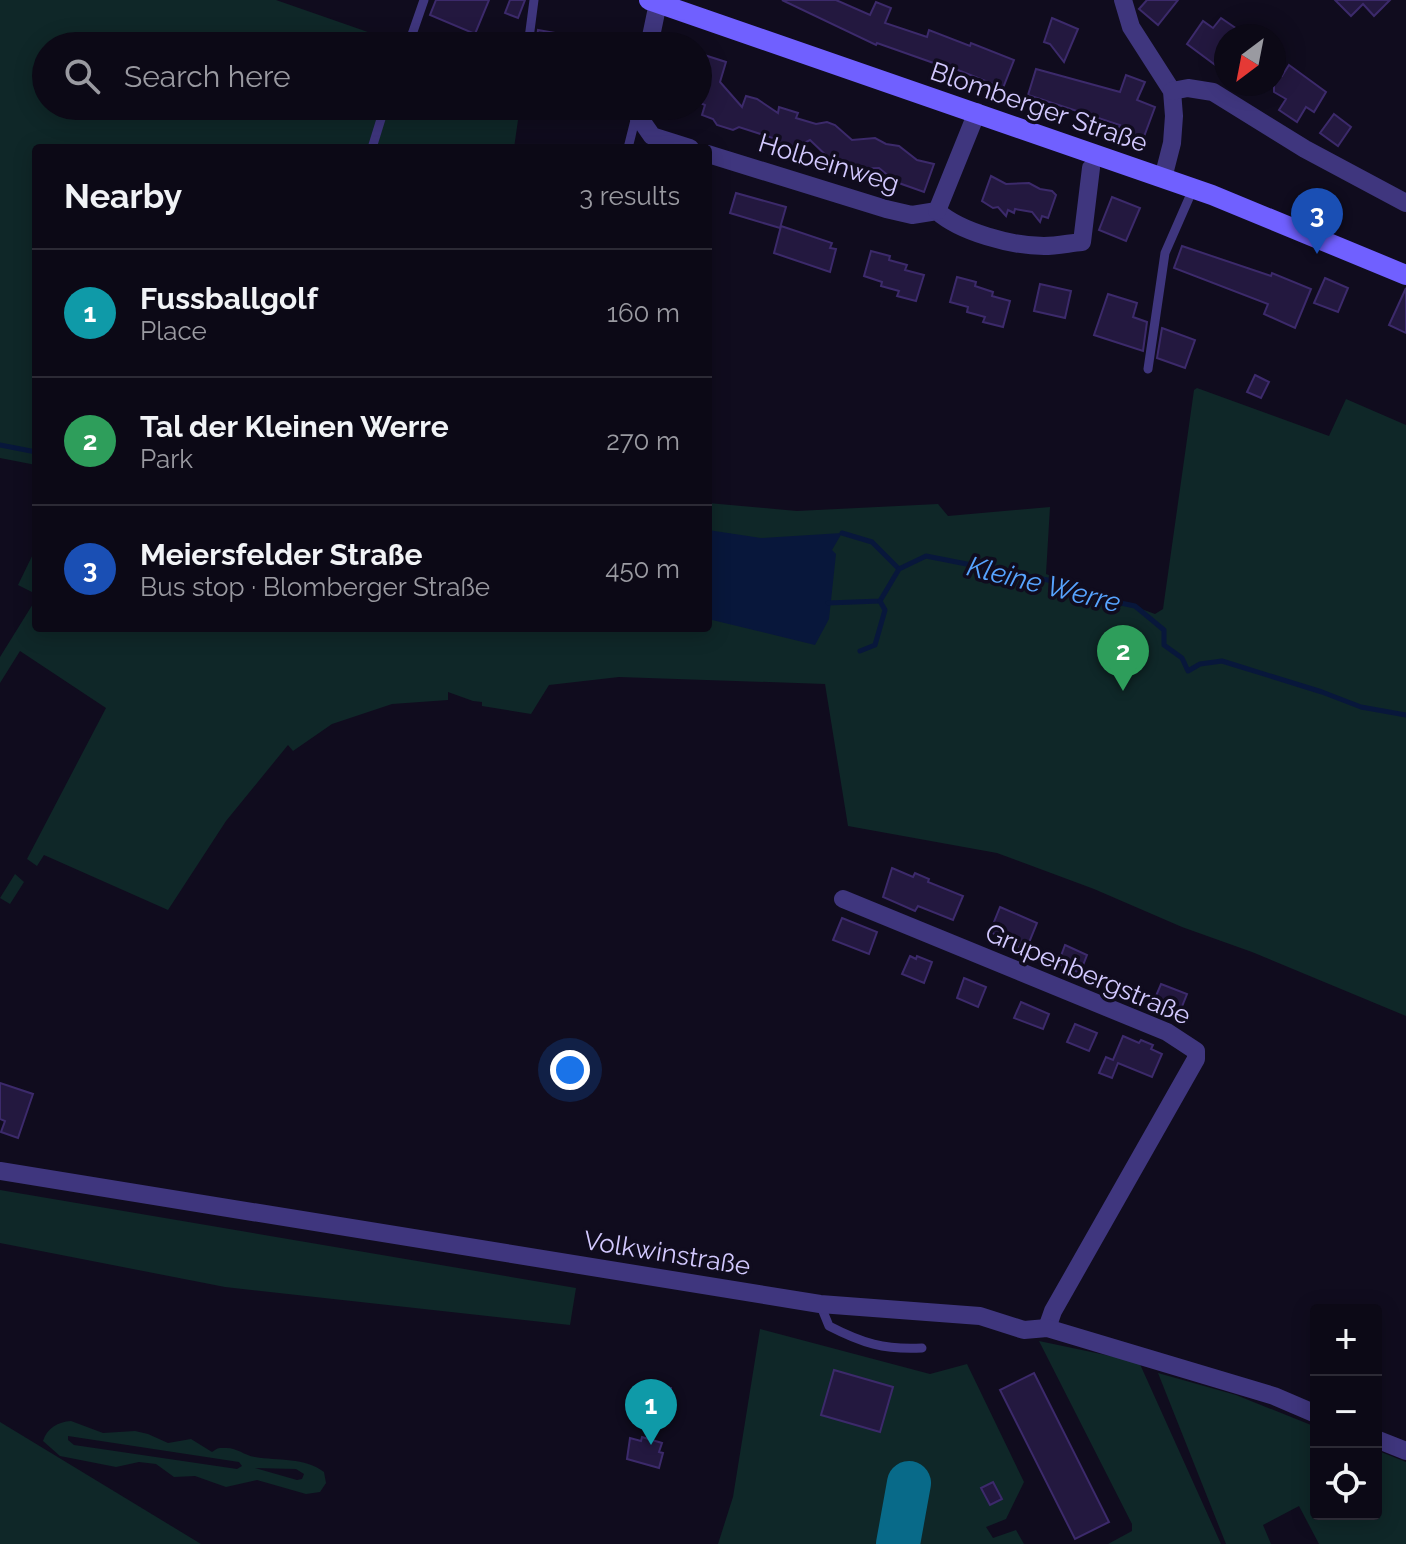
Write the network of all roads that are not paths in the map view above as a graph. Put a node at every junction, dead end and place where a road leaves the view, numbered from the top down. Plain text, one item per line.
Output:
1 (424, 0) edge
2 (534, 0) edge
3 (1123, 0) edge
4 (654, 2) edge
5 (413, 32) edge
6 (530, 32) edge
7 (651, 32) edge
8 (1172, 91) junction
9 (977, 112) junction
10 (381, 120) edge
11 (635, 120) edge
12 (643, 120) edge
13 (373, 144) edge
14 (629, 144) edge
15 (677, 144) edge
16 (712, 155) edge
17 (1091, 168) dead end
18 (1163, 178) junction
19 (1193, 189) junction
20 (1406, 203) edge
21 (937, 211) junction
22 (1406, 275) edge
23 (1148, 369) dead end
24 (843, 899) dead end
25 (0, 1171) edge
26 (820, 1304) junction
27 (1047, 1328) junction
28 (922, 1348) dead end
29 (1310, 1411) edge
30 (1382, 1441) edge
31 (1406, 1451) edge

1 - 5 lane
2 - 6 lane
3 - 8 street
4 - 7 street
4 - 9 street, Blomberger Straße
8 - 18 street
8 - 20 street
9 - 18 street, Blomberger Straße
9 - 21 street
10 - 13 lane
11 - 14 lane
12 - 15 street
16 - 21 street, Holbeinweg
17 - 21 street
18 - 19 street, Blomberger Straße
19 - 22 street, Blomberger Straße
19 - 23 lane
24 - 27 street, Grupenbergstraße
25 - 26 street, Volkwinstraße
26 - 27 street, Volkwinstraße
26 - 28 lane
27 - 29 street, Volkwinstraße
30 - 31 street

